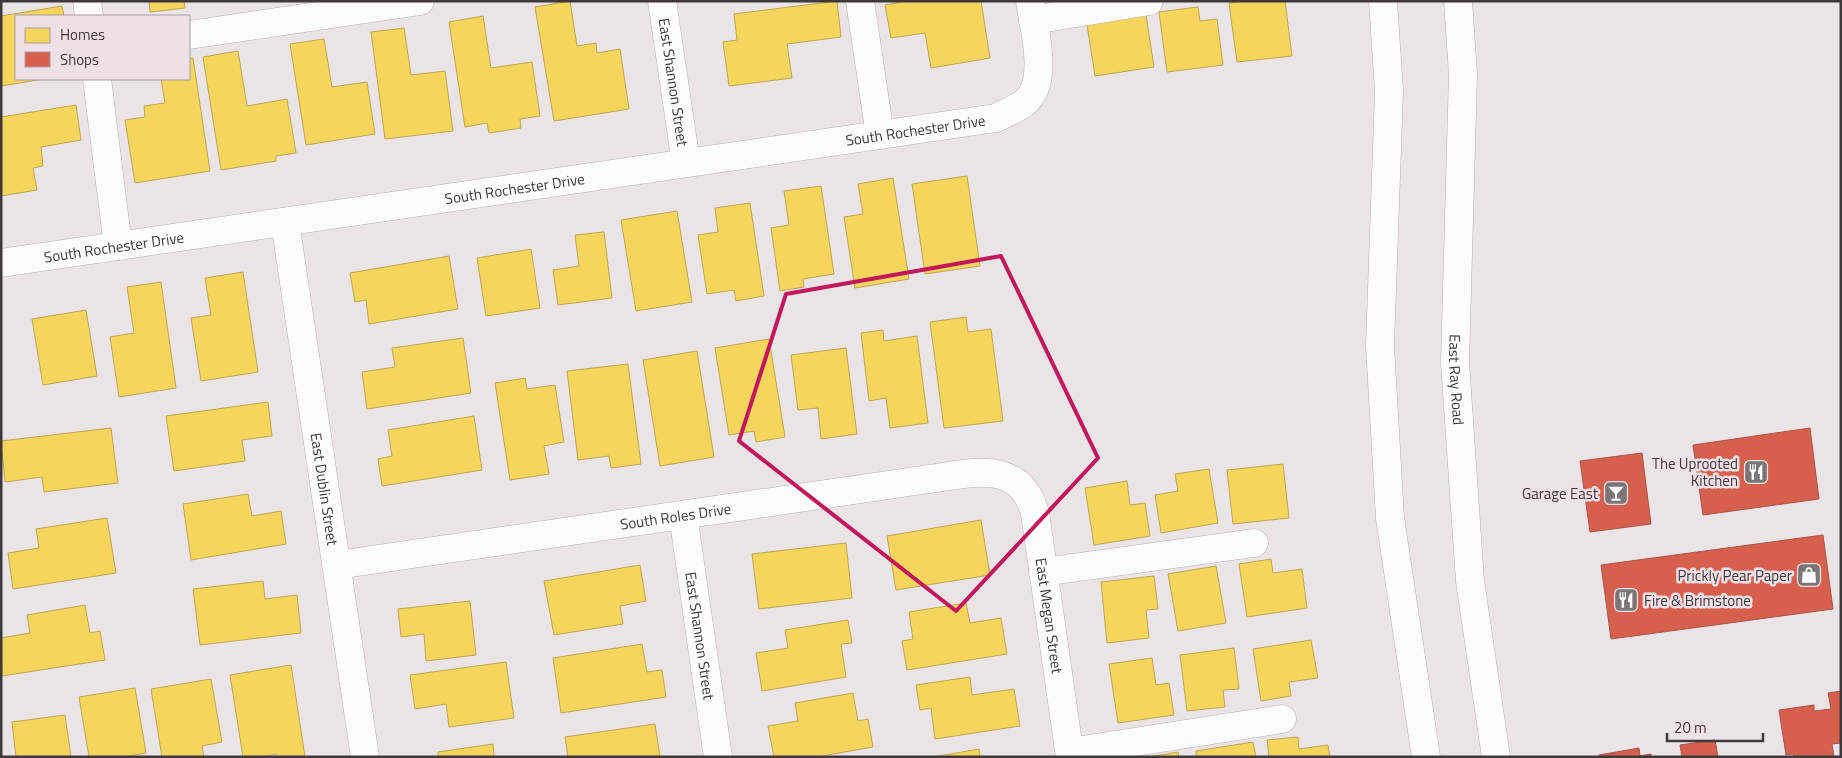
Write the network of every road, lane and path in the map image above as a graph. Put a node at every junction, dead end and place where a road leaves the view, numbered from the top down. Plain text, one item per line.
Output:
1 (87, 1) edge
2 (420, 1) edge
3 (662, 1) edge
4 (860, 1) edge
5 (1149, 1) edge
6 (1383, 1) edge
7 (1458, 1) edge
8 (1031, 11) edge
9 (89, 15) edge
10 (190, 35) edge
11 (97, 80) edge
12 (880, 135) junction
13 (686, 163) junction
14 (285, 222) junction
15 (118, 246) junction
16 (1, 263) edge
17 (1014, 482) joint
18 (682, 515) junction
19 (1254, 543) dead end
20 (337, 565) junction
21 (1043, 572) junction
22 (1418, 704) junction
23 (1282, 719) dead end
24 (1070, 754) edge
25 (365, 757) edge
26 (718, 757) edge
27 (1426, 757) edge
28 (1445, 757) edge
29 (1496, 757) edge

1 - 9 street
2 - 10 street
3 - 13 street, East Shannon Street
4 - 12 street
5 - 8 street
6 - 22 street
7 - 29 street, East Ray Road
8 - 12 street, South Rochester Drive
11 - 15 street
12 - 13 street, South Rochester Drive
13 - 14 street, South Rochester Drive
14 - 15 street, South Rochester Drive
14 - 20 street, East Dublin Street
15 - 16 street, South Rochester Drive
17 - 18 street, South Roles Drive
17 - 21 street, East Megan Street
18 - 20 street, South Roles Drive
18 - 26 street, East Shannon Street
19 - 21 street
20 - 25 street, East Dublin Street
21 - 24 street, East Megan Street
22 - 27 street
22 - 28 street
23 - 24 street

